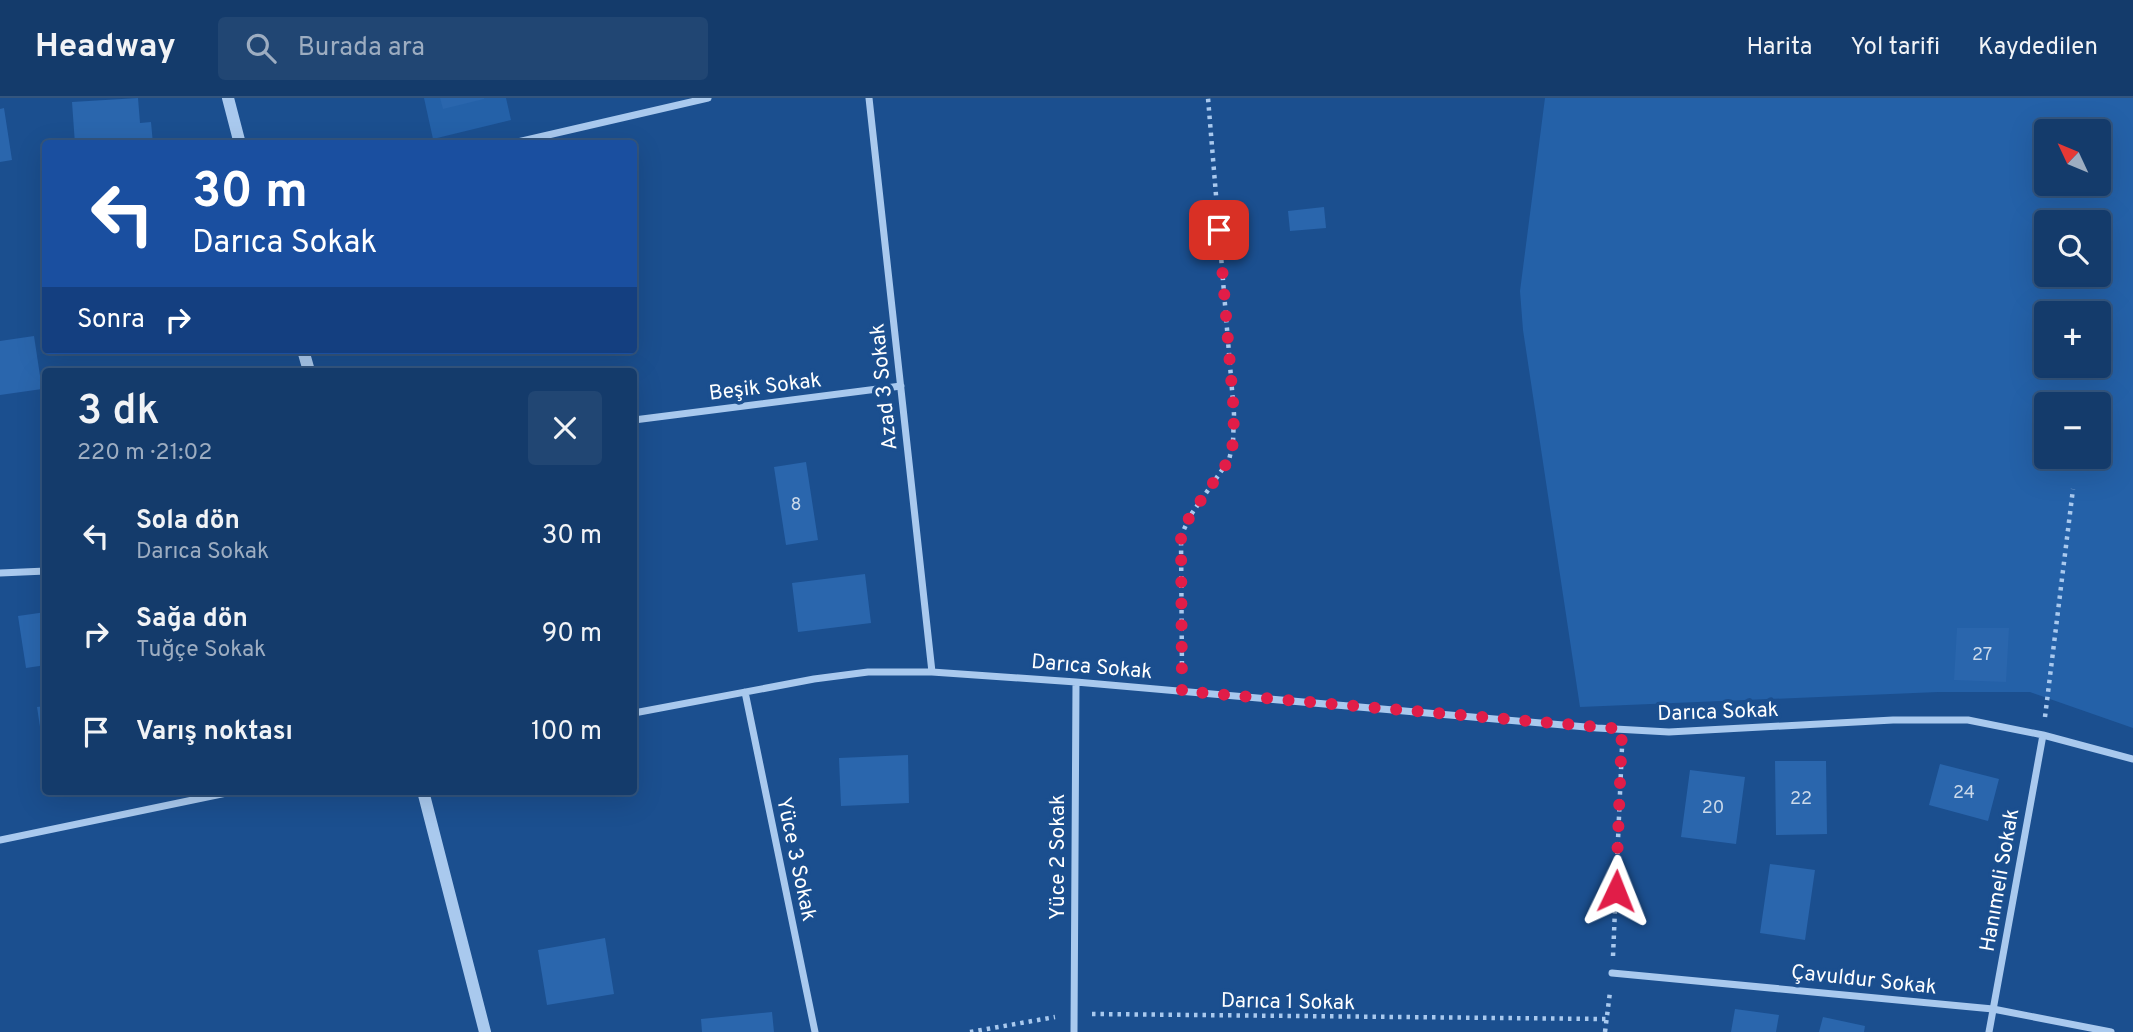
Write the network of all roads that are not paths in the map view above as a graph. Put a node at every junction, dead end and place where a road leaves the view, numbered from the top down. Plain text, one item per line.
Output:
1 (228, 98) edge
2 (708, 98) edge
3 (869, 98) edge
4 (239, 140) edge
5 (526, 140) edge
6 (901, 386) junction
7 (637, 420) edge
8 (42, 571) edge
9 (0, 573) edge
10 (932, 672) junction
11 (1076, 682) junction
12 (745, 692) junction
13 (637, 712) edge
14 (2043, 735) junction
15 (2133, 759) edge
16 (217, 795) edge
17 (424, 795) edge
18 (0, 840) edge
19 (1612, 972) road end
20 (1993, 1009) junction
21 (485, 1032) edge
22 (815, 1032) edge
23 (1074, 1032) edge
24 (1989, 1032) edge
25 (2111, 1032) edge

1 - 4 street
2 - 5 street
3 - 6 street, Azad 3 Sokak
6 - 7 street, Beşik Sokak
6 - 10 street, Azad 3 Sokak
8 - 9 street
10 - 11 street, Darıca Sokak
10 - 12 street, Darıca Sokak
11 - 14 street, Darıca Sokak
11 - 23 street, Yüce 2 Sokak
12 - 13 street, Darıca Sokak
12 - 22 street, Yüce 3 Sokak
14 - 15 street, Darıca Sokak
14 - 20 street, Hanımeli Sokak
16 - 18 street
17 - 21 street
19 - 20 street, Çavuldur Sokak
20 - 24 street, Hanımeli Sokak
20 - 25 street, Çavuldur Sokak

